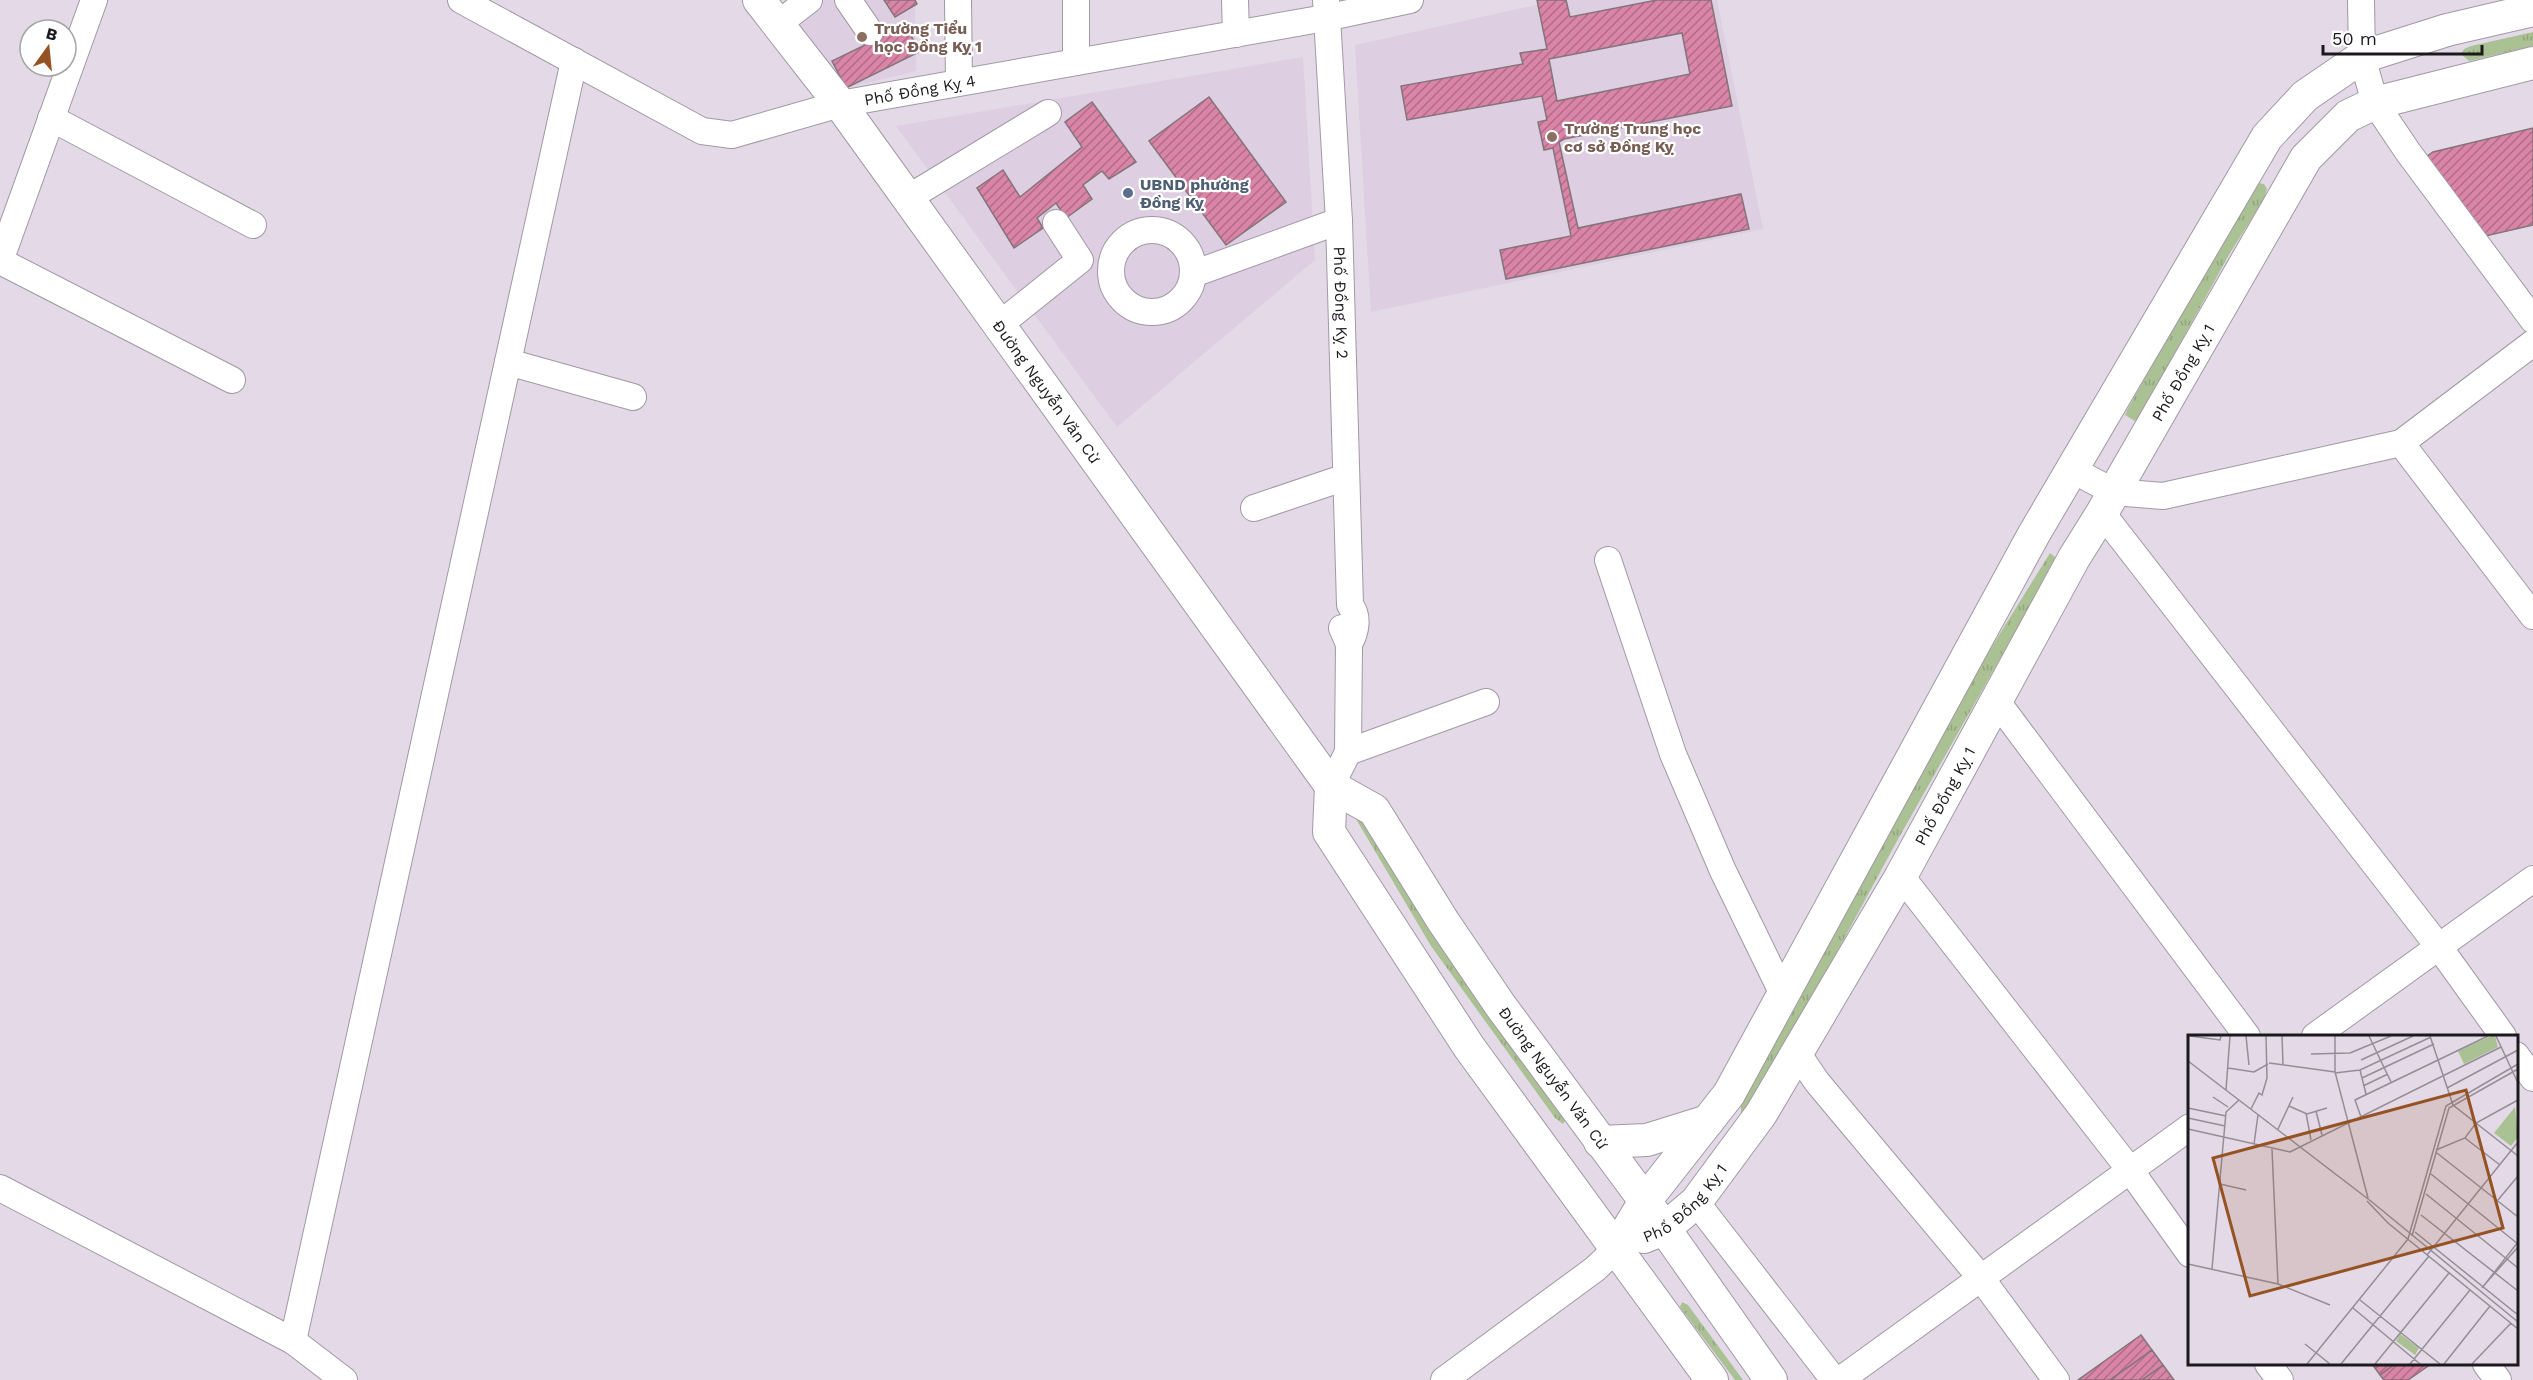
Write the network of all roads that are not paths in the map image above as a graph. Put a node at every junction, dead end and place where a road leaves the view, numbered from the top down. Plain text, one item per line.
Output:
1 (94, 0) edge
2 (808, 0) edge
3 (848, 0) edge
4 (958, 0) edge
5 (1076, 0) edge
6 (1235, 0) edge
7 (1410, 0) edge
8 (2361, 0) edge
9 (465, 1) edge
10 (1325, 9) edge
11 (2533, 10) edge
12 (768, 12) edge
13 (870, 32) dead end
14 (1236, 34) junction
15 (2362, 57) junction
16 (574, 61) junction
17 (1076, 62) junction
18 (2533, 63) edge
19 (958, 82) junction
20 (2374, 102) junction
21 (840, 104) junction
22 (1048, 113) dead end
23 (51, 118) junction
24 (908, 198) junction
25 (1339, 221) junction
26 (1056, 223) dead end
27 (253, 225) dead end
28 (1080, 260) junction
29 (0, 261) edge
30 (1110, 274) junction
31 (1193, 274) junction
32 (2533, 320) edge
33 (999, 325) junction
34 (2533, 343) edge
35 (508, 362) junction
36 (232, 380) dead end
37 (633, 397) dead end
38 (2401, 443) junction
39 (2071, 468) junction
40 (1346, 477) junction
41 (2108, 503) junction
42 (1254, 508) dead end
43 (1608, 560) dead end
44 (2533, 616) edge
45 (1995, 699) junction
46 (1486, 702) dead end
47 (1348, 752) junction
48 (1331, 786) junction
49 (1901, 876) junction
50 (2533, 879) edge
51 (2439, 947) junction
52 (1782, 992) junction
53 (2246, 1035) edge
54 (2316, 1035) edge
55 (2502, 1035) edge
56 (1798, 1054) junction
57 (2518, 1056) edge
58 (2533, 1078) edge
59 (1708, 1121) junction
60 (2188, 1128) edge
61 (1600, 1142) junction
62 (2130, 1170) junction
63 (0, 1188) edge
64 (1645, 1201) junction
65 (1696, 1202) junction
66 (1664, 1229) junction
67 (1616, 1249) junction
68 (2188, 1251) edge
69 (1981, 1278) junction
70 (293, 1341) junction
71 (2269, 1365) edge
72 (2487, 1365) edge
73 (344, 1380) edge
74 (1444, 1380) edge
75 (1712, 1380) edge
76 (1771, 1380) edge
77 (1834, 1380) edge
78 (1840, 1380) edge
79 (2056, 1380) edge
80 (2280, 1380) edge
81 (2498, 1380) edge

1 - 23 street
2 - 12 street
3 - 13 street
4 - 19 street
5 - 17 street
6 - 14 street
7 - 10 street, Phố Đồng Kỵ 4
8 - 15 street
9 - 16 street, Phố Đồng Kỵ 4
10 - 14 street, Phố Đồng Kỵ 4
10 - 25 street, Phố Đồng Kỵ 2
11 - 15 main road, Phố Đồng Kỵ 1
12 - 21 main road, Đường Nguyễn Văn Cừ
14 - 17 street, Phố Đồng Kỵ 4
15 - 20 street
15 - 39 main road, Phố Đồng Kỵ 1
16 - 21 street, Phố Đồng Kỵ 4
16 - 35 street
17 - 19 street, Phố Đồng Kỵ 4
18 - 20 main road, Phố Đồng Kỵ 1
19 - 21 street, Phố Đồng Kỵ 4
20 - 32 street
20 - 41 main road, Phố Đồng Kỵ 1
21 - 24 main road, Đường Nguyễn Văn Cừ
22 - 24 street
23 - 27 street
23 - 29 street
24 - 33 main road, Đường Nguyễn Văn Cừ
25 - 31 street
25 - 40 street, Phố Đồng Kỵ 2
26 - 28 street
28 - 30 street
28 - 33 street
29 - 36 street
30 - 31 street
30 - 31 street
33 - 48 main road, Đường Nguyễn Văn Cừ
34 - 38 street
35 - 37 street
35 - 70 street
38 - 41 street
38 - 44 street
39 - 41 street
39 - 52 main road, Phố Đồng Kỵ 1
40 - 42 street
40 - 47 street, Phố Đồng Kỵ 2
41 - 45 main road, Phố Đồng Kỵ 1
41 - 51 street
43 - 52 street
45 - 49 main road, Phố Đồng Kỵ 1
45 - 53 street
46 - 47 street
47 - 48 street, Phố Đồng Kỵ 2
48 - 61 main road, Đường Nguyễn Văn Cừ
48 - 67 main road
49 - 56 main road, Phố Đồng Kỵ 1
49 - 62 street
50 - 51 street
51 - 54 street
51 - 55 street
52 - 59 main road, Phố Đồng Kỵ 1
56 - 65 main road, Phố Đồng Kỵ 1
56 - 69 street
57 - 58 street
59 - 61 main road
59 - 64 main road, Phố Đồng Kỵ 1
60 - 62 street
61 - 64 main road, Đường Nguyễn Văn Cừ
62 - 68 street
62 - 69 street
63 - 70 street
64 - 66 main road, Đường Nguyễn Văn Cừ
64 - 67 main road, Phố Đồng Kỵ 1
65 - 66 main road, Phố Đồng Kỵ 1
65 - 77 street
66 - 67 main road, Phố Đồng Kỵ 1
66 - 76 main road, Đường Nguyễn Văn Cừ
67 - 74 street
67 - 75 main road
69 - 78 street
69 - 79 street
70 - 73 street
71 - 80 street
72 - 81 street

